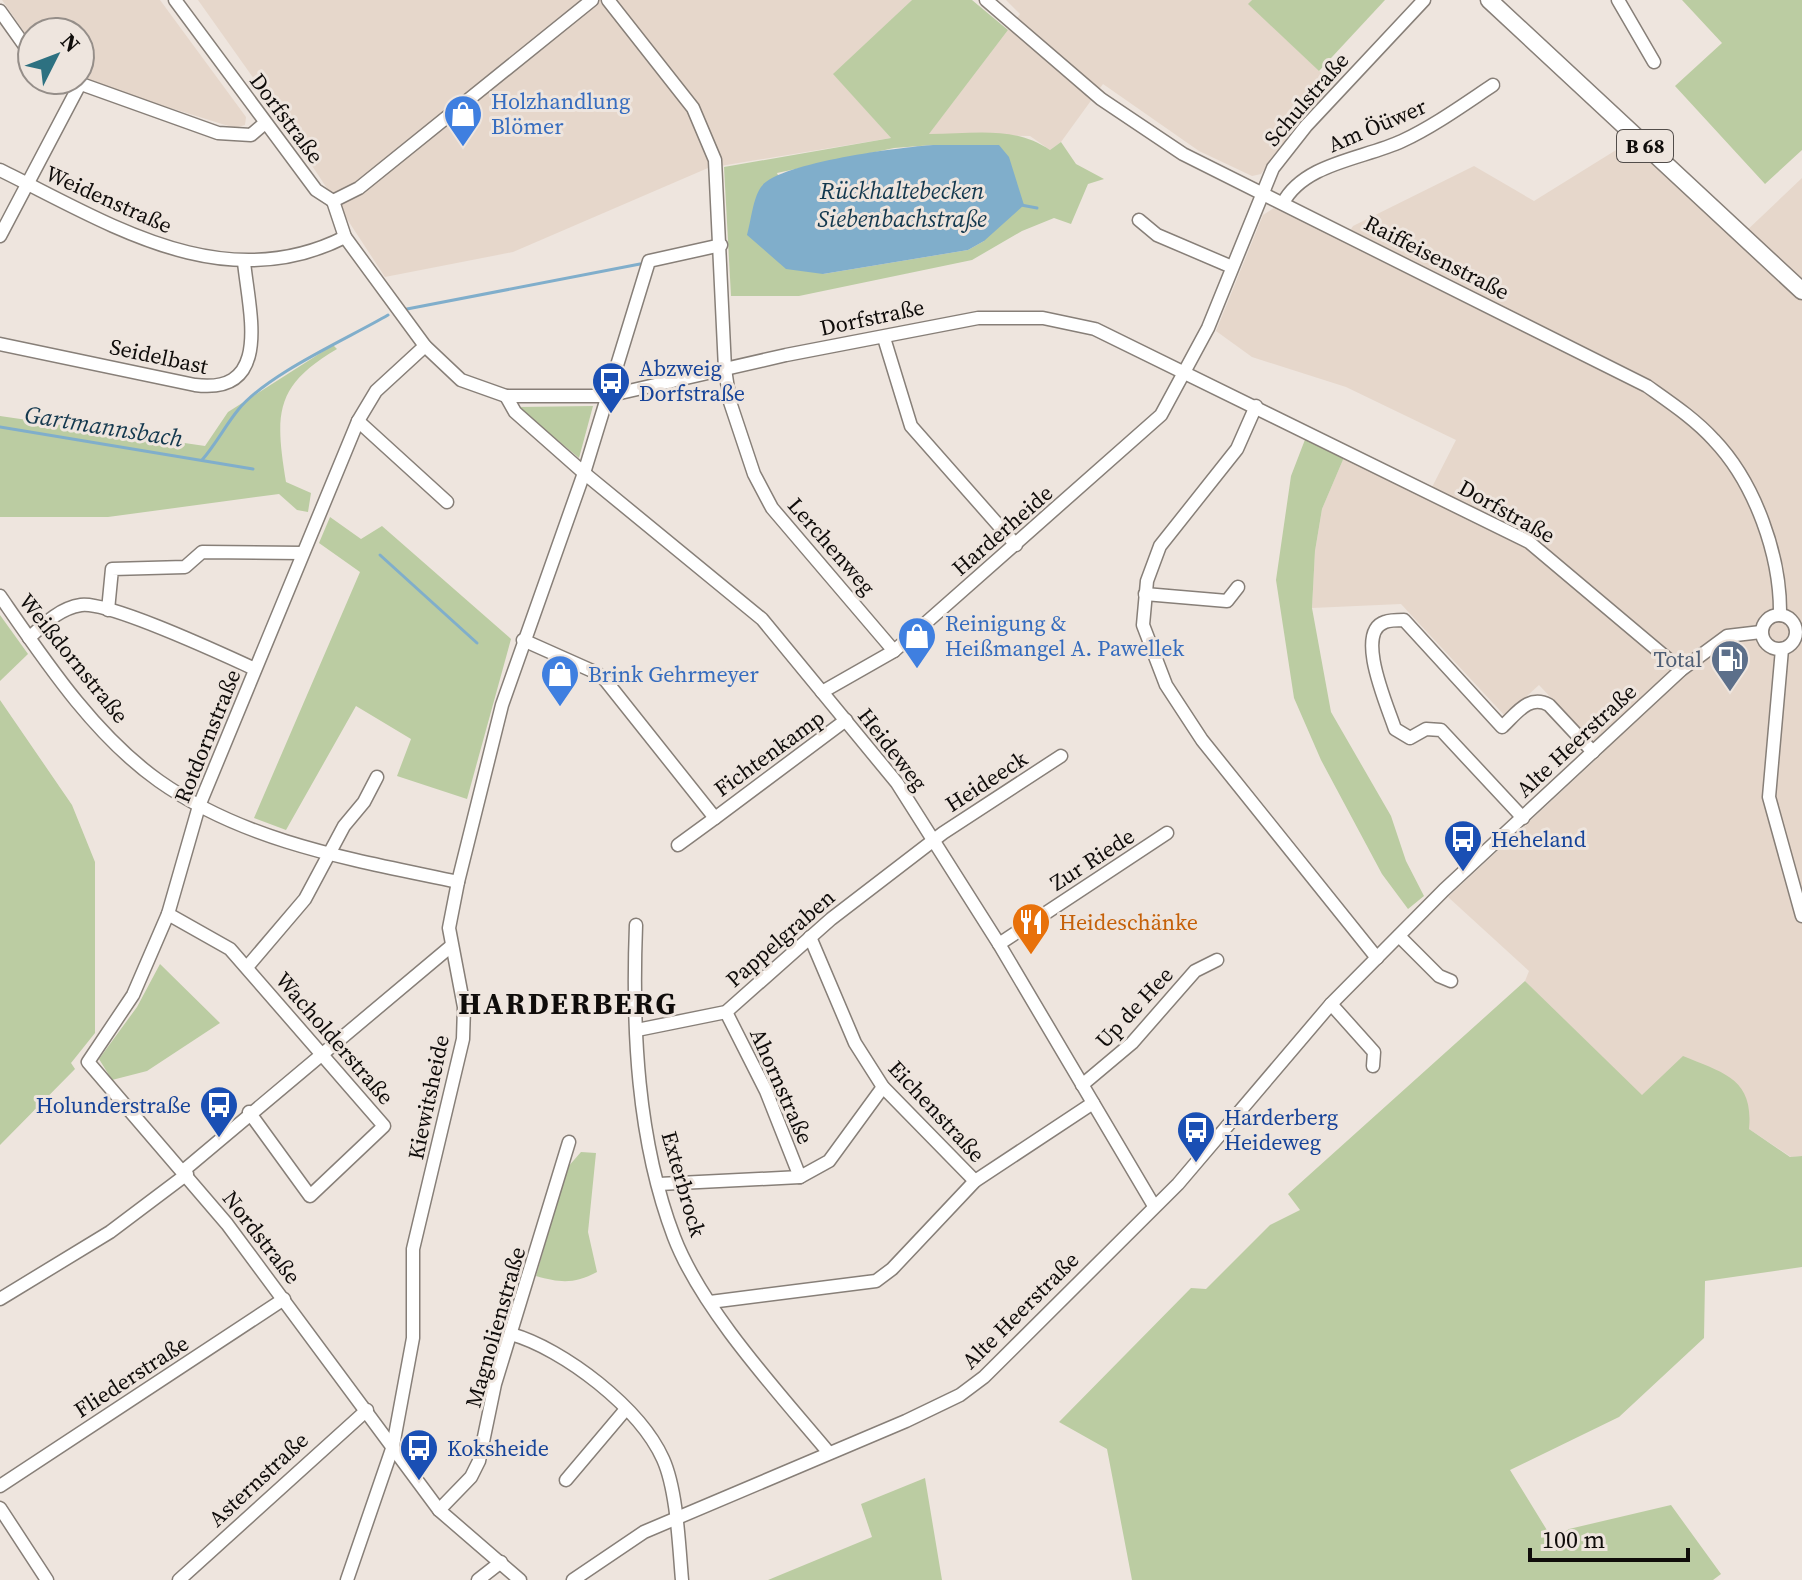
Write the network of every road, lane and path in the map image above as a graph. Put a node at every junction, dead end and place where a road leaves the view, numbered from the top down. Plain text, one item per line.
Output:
1 (175, 0) edge
2 (592, 0) edge
3 (608, 0) edge
4 (986, 0) edge
5 (1424, 0) edge
6 (1489, 0) edge
7 (1618, 0) edge
8 (0, 11) edge
9 (16, 34) edge
10 (1654, 62) dead end
11 (1493, 85) dead end
12 (96, 89) edge
13 (69, 96) edge
14 (265, 123) junction
15 (0, 170) edge
16 (28, 184) junction
17 (1262, 193) junction
18 (333, 201) junction
19 (1283, 203) junction
20 (1139, 220) dead end
21 (0, 236) edge
22 (345, 237) junction
23 (721, 245) junction
24 (244, 262) junction
25 (1232, 267) junction
26 (1802, 291) edge
27 (884, 338) junction
28 (0, 344) edge
29 (425, 346) junction
30 (725, 369) junction
31 (1185, 371) junction
32 (506, 396) junction
33 (607, 396) junction
34 (1256, 406) junction
35 (358, 421) junction
36 (584, 473) junction
37 (447, 502) dead end
38 (1016, 545) junction
39 (303, 553) junction
40 (1238, 587) dead end
41 (1145, 594) junction
42 (0, 596) edge
43 (108, 610) junction
44 (1780, 615) junction
45 (1761, 632) junction
46 (1799, 634) edge
47 (29, 638) junction
48 (523, 640) junction
49 (1782, 649) junction
50 (894, 651) junction
51 (255, 669) junction
52 (1681, 670) junction
53 (822, 692) junction
54 (846, 720) junction
55 (1593, 752) junction
56 (1061, 756) dead end
57 (377, 777) dead end
58 (199, 806) junction
59 (715, 818) junction
60 (1523, 818) junction
61 (1167, 833) dead end
62 (935, 841) junction
63 (678, 845) dead end
64 (328, 854) junction
65 (458, 882) junction
66 (168, 914) junction
67 (1802, 916) edge
68 (636, 925) dead end
69 (1399, 936) junction
70 (810, 937) junction
71 (999, 944) junction
72 (450, 947) junction
73 (1377, 958) junction
74 (1217, 960) dead end
75 (248, 966) junction
76 (1451, 981) dead end
77 (1331, 1004) junction
78 (726, 1012) junction
79 (637, 1030) junction
80 (319, 1055) junction
81 (88, 1062) joint
82 (1373, 1066) dead end
83 (1082, 1085) junction
84 (883, 1087) junction
85 (1093, 1103) junction
86 (249, 1112) junction
87 (569, 1142) dead end
88 (185, 1172) junction
89 (800, 1177) junction
90 (975, 1181) junction
91 (659, 1184) junction
92 (1154, 1206) junction
93 (0, 1299) edge
94 (284, 1299) junction
95 (710, 1302) junction
96 (511, 1334) junction
97 (626, 1409) junction
98 (367, 1410) junction
99 (393, 1446) junction
100 (829, 1453) junction
101 (566, 1480) dead end
102 (0, 1486) edge
103 (0, 1508) edge
104 (439, 1510) junction
105 (674, 1519) junction
106 (501, 1562) junction
107 (47, 1580) edge
108 (179, 1580) edge
109 (347, 1580) edge
110 (478, 1580) edge
111 (520, 1580) edge
112 (573, 1580) edge
113 (682, 1580) edge

1 - 14 street, Dorfstraße
2 - 18 street
3 - 23 street, Lerchenweg
4 - 17 street, Raiffeisenstraße
5 - 17 street, Schulstraße
6 - 26 main road, B 68
7 - 10 street
8 - 9 street
11 - 19 street, Am Öüwer
12 - 14 street
13 - 16 street
14 - 18 street, Dorfstraße
15 - 16 street, Weidenstraße
16 - 21 street
16 - 24 street, Weidenstraße
17 - 19 street, Raiffeisenstraße
17 - 25 street, Schulstraße
18 - 22 street, Dorfstraße
19 - 44 street, Raiffeisenstraße
20 - 25 street
22 - 24 street, Weidenstraße
22 - 29 street, Dorfstraße
23 - 30 street, Lerchenweg
23 - 33 street, Kiewitsheide
24 - 28 street, Seidelbast
25 - 31 street, Schulstraße
27 - 30 street, Dorfstraße
27 - 31 street, Dorfstraße
27 - 38 street
29 - 32 street, Dorfstraße
29 - 35 street, Rotdornstraße
30 - 33 street, Dorfstraße
30 - 50 street, Lerchenweg
31 - 34 street, Dorfstraße
31 - 38 street, Harderheide
32 - 33 street, Dorfstraße
32 - 36 street, Heideweg
33 - 36 street, Kiewitsheide
34 - 41 street
34 - 52 street, Dorfstraße
35 - 37 street
35 - 39 street, Rotdornstraße
36 - 48 street, Kiewitsheide
36 - 53 street, Heideweg
38 - 50 street, Harderheide
39 - 43 street
39 - 51 street, Rotdornstraße
40 - 41 street
41 - 73 street
42 - 47 street, Weißdornstraße
43 - 47 street
43 - 51 street
44 - 45 street
44 - 46 street
45 - 49 street
45 - 52 street, Alte Heerstraße
46 - 49 street
47 - 58 street, Weißdornstraße
48 - 59 street, Fichtenkamp
48 - 65 street, Kiewitsheide
49 - 67 street
50 - 53 street, Harderheide
51 - 58 street, Rotdornstraße
52 - 55 street, Alte Heerstraße
53 - 54 street, Heideweg
54 - 59 street, Fichtenkamp
54 - 62 street, Heideweg
55 - 60 street, Alte Heerstraße
55 - 60 street
56 - 62 street, Heideeck
57 - 64 street
58 - 64 street, Weißdornstraße
58 - 66 street, Rotdornstraße
59 - 63 street, Fichtenkamp
60 - 69 street, Alte Heerstraße
61 - 71 street, Zur Riede
62 - 70 street, Pappelgraben
62 - 71 street, Heideweg
64 - 65 street, Weißdornstraße
64 - 75 street, Wacholderstraße
65 - 72 street, Kiewitsheide
66 - 75 street, Wacholderstraße
66 - 81 street, Rotdornstraße
68 - 79 street, Exterbrock
69 - 73 street, Alte Heerstraße
69 - 76 street
70 - 78 street, Pappelgraben
70 - 84 street, Eichenstraße
71 - 83 street, Heideweg
72 - 80 street
72 - 99 street, Kiewitsheide
73 - 77 street, Alte Heerstraße
74 - 83 street, Up de Hee
75 - 80 street, Wacholderstraße
77 - 82 street
77 - 92 street, Alte Heerstraße
78 - 79 street, Pappelgraben
78 - 89 street, Ahornstraße
79 - 91 street, Exterbrock
80 - 86 street
80 - 86 street, Wacholderstraße
81 - 88 street, Nordstraße
83 - 85 street, Heideweg
84 - 89 street
84 - 90 street, Eichenstraße
85 - 90 street
85 - 92 street, Heideweg
86 - 88 street
87 - 96 street, Magnolienstraße
88 - 93 street
88 - 94 street, Nordstraße
89 - 91 street
90 - 95 street
91 - 95 street, Exterbrock
92 - 100 street, Alte Heerstraße
94 - 98 street, Nordstraße
94 - 102 street, Fliederstraße
95 - 100 street, Exterbrock
96 - 97 street
96 - 104 street, Magnolienstraße
97 - 101 street
97 - 105 street
98 - 99 street, Nordstraße
98 - 108 street, Asternstraße
99 - 104 street
99 - 109 street, Kiewitsheide
100 - 105 street, Alte Heerstraße
103 - 107 street
104 - 106 street
105 - 112 street, Alte Heerstraße
105 - 113 street
106 - 110 street
106 - 111 street

